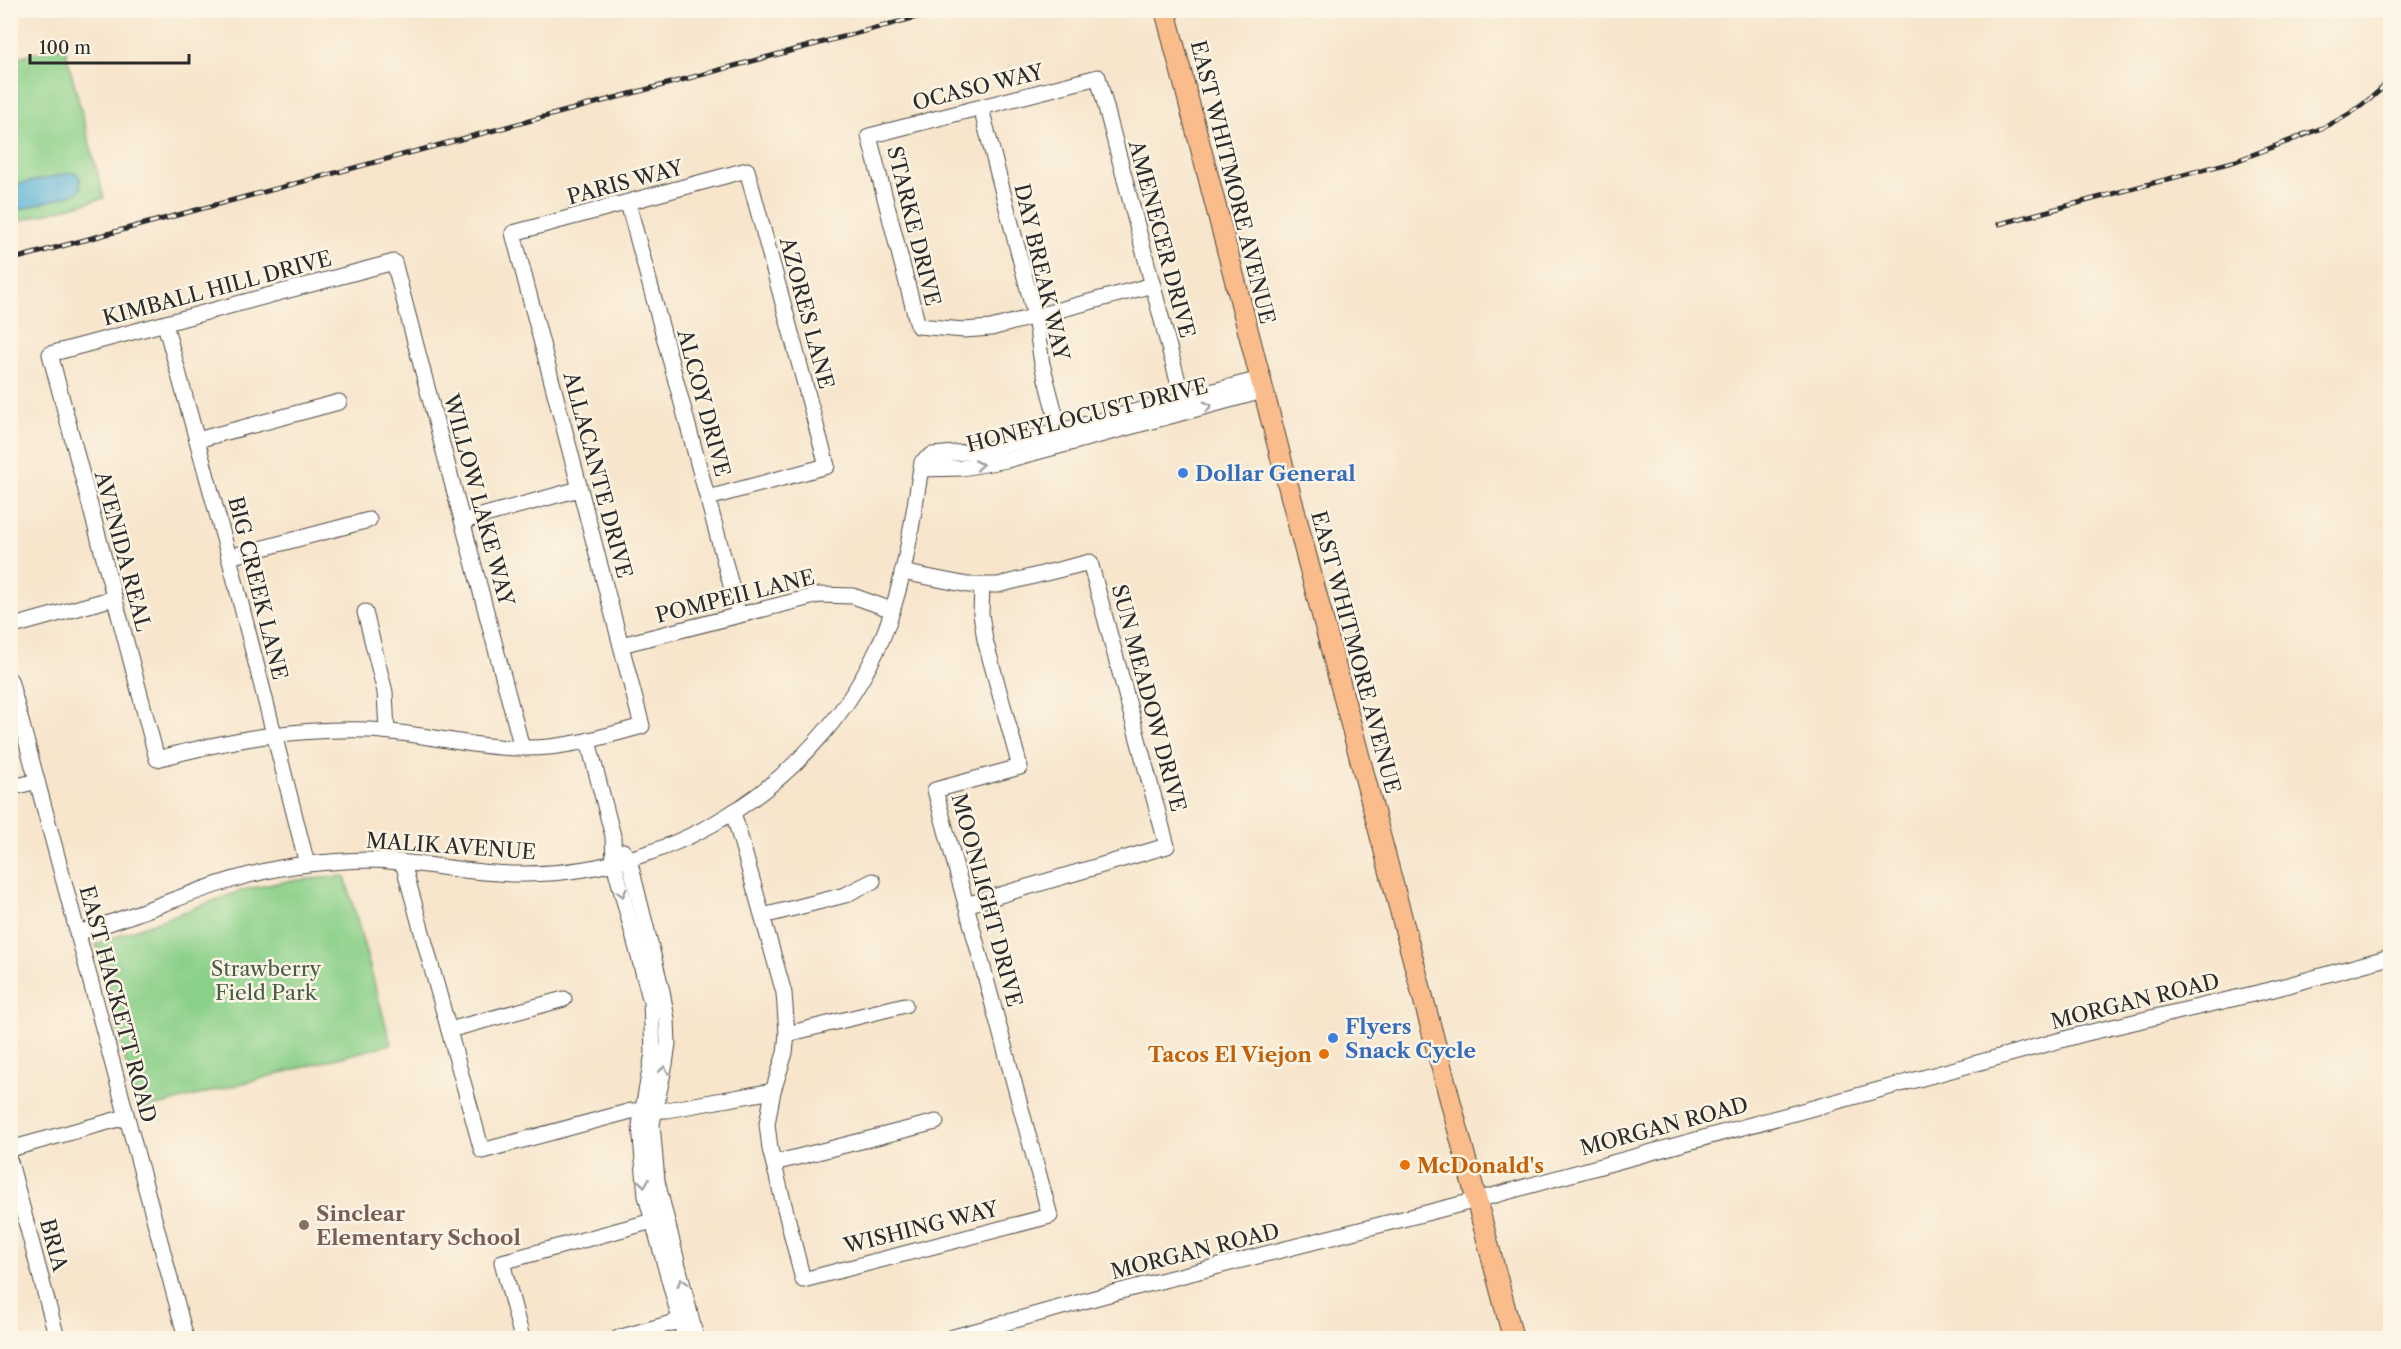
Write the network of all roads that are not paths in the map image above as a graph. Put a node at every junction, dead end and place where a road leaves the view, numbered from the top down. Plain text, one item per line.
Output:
1 (1165, 10) edge
2 (1098, 77) joint
3 (981, 108) junction
4 (869, 136) joint
5 (747, 170) joint
6 (628, 203) junction
7 (513, 233) joint
8 (394, 262) joint
9 (1153, 285) junction
10 (1035, 316) junction
11 (165, 324) junction
12 (50, 354) joint
13 (1261, 385) junction
14 (339, 402) dead end
15 (1184, 405) junction
16 (1061, 438) junction
17 (197, 440) junction
18 (921, 466) joint
19 (579, 489) junction
20 (708, 498) junction
21 (369, 520) dead end
22 (462, 520) junction
23 (229, 557) junction
24 (902, 572) junction
25 (982, 585) junction
26 (114, 598) junction
27 (892, 610) junction
28 (365, 612) dead end
29 (739, 615) junction
30 (10, 627) edge
31 (621, 645) junction
32 (10, 680) edge
33 (387, 731) junction
34 (273, 734) junction
35 (588, 741) junction
36 (522, 748) junction
37 (37, 781) junction
38 (10, 788) edge
39 (733, 812) junction
40 (622, 861) junction
41 (403, 863) junction
42 (307, 864) junction
43 (873, 881) dead end
44 (966, 905) junction
45 (763, 916) junction
46 (77, 933) junction
47 (2391, 957) edge
48 (564, 999) dead end
49 (905, 1005) dead end
50 (449, 1030) junction
51 (787, 1034) junction
52 (773, 1091) junction
53 (650, 1110) junction
54 (126, 1117) junction
55 (936, 1122) dead end
56 (10, 1149) edge
57 (10, 1162) edge
58 (774, 1163) junction
59 (1477, 1200) junction
60 (1050, 1216) joint
61 (659, 1220) junction
62 (679, 1321) junction
63 (57, 1338) edge
64 (186, 1338) edge
65 (522, 1338) edge
66 (618, 1338) edge
67 (685, 1338) edge
68 (696, 1338) edge
69 (950, 1338) edge
70 (1514, 1338) edge

1 - 13 main road, EAST WHITMORE AVENUE
2 - 3 street, OCASO WAY
2 - 9 street, AMENECER DRIVE
3 - 4 street, OCASO WAY
3 - 10 street, DAY BREAK WAY
4 - 10 street, STARKE DRIVE
5 - 6 street, PARIS WAY
5 - 20 street, AZORES LANE
6 - 7 street, PARIS WAY
6 - 20 street, ALCOY DRIVE
7 - 19 street, ALLACANTE DRIVE
8 - 11 street, KIMBALL HILL DRIVE
8 - 22 street, WILLOW LAKE WAY
9 - 10 street
9 - 15 street, AMENECER DRIVE
10 - 16 street, DAY BREAK WAY
11 - 12 street, KIMBALL HILL DRIVE
11 - 17 street, BIG CREEK LANE
12 - 26 street, AVENIDA REAL
13 - 15 street, HONEYLOCUST DRIVE
13 - 59 main road, EAST WHITMORE AVENUE
14 - 17 street
15 - 16 street, HONEYLOCUST DRIVE
16 - 18 street, HONEYLOCUST DRIVE
17 - 23 street, BIG CREEK LANE
18 - 24 street, MALIK AVENUE
19 - 22 street
19 - 31 street, ALLACANTE DRIVE
20 - 29 street, ALCOY DRIVE
21 - 23 street
22 - 36 street, WILLOW LAKE WAY
23 - 34 street, BIG CREEK LANE
24 - 25 street
24 - 27 street, MALIK AVENUE
25 - 44 street, MOONLIGHT DRIVE
25 - 44 street, SUN MEADOW DRIVE
26 - 30 street
26 - 34 street, AVENIDA REAL
27 - 29 street, POMPEII LANE
27 - 39 street, MALIK AVENUE
28 - 33 street
29 - 31 street, POMPEII LANE
31 - 35 street, ALLACANTE DRIVE
32 - 37 street, EAST HACKETT ROAD
33 - 34 street
33 - 36 street
34 - 42 street, BIG CREEK LANE
35 - 36 street
35 - 40 street
37 - 38 street
37 - 46 street, EAST HACKETT ROAD
39 - 40 street, MALIK AVENUE
39 - 45 street
40 - 41 street, MALIK AVENUE
40 - 53 street
41 - 42 street, MALIK AVENUE
41 - 50 street
42 - 46 street, MALIK AVENUE
43 - 45 street
44 - 60 street, MOONLIGHT DRIVE
45 - 51 street
46 - 54 street, EAST HACKETT ROAD
47 - 59 street, MORGAN ROAD
48 - 50 street
49 - 51 street
50 - 53 street
51 - 52 street
52 - 53 street
52 - 58 street
53 - 61 street
54 - 56 street
54 - 64 street, EAST HACKETT ROAD
55 - 58 street
57 - 63 street, BRIA
58 - 60 street, WISHING WAY
59 - 69 street, MORGAN ROAD
59 - 70 main road, EAST WHITMORE AVENUE
61 - 62 street
61 - 65 street
68 -> 61 street
62 - 66 street
62 - 67 street

